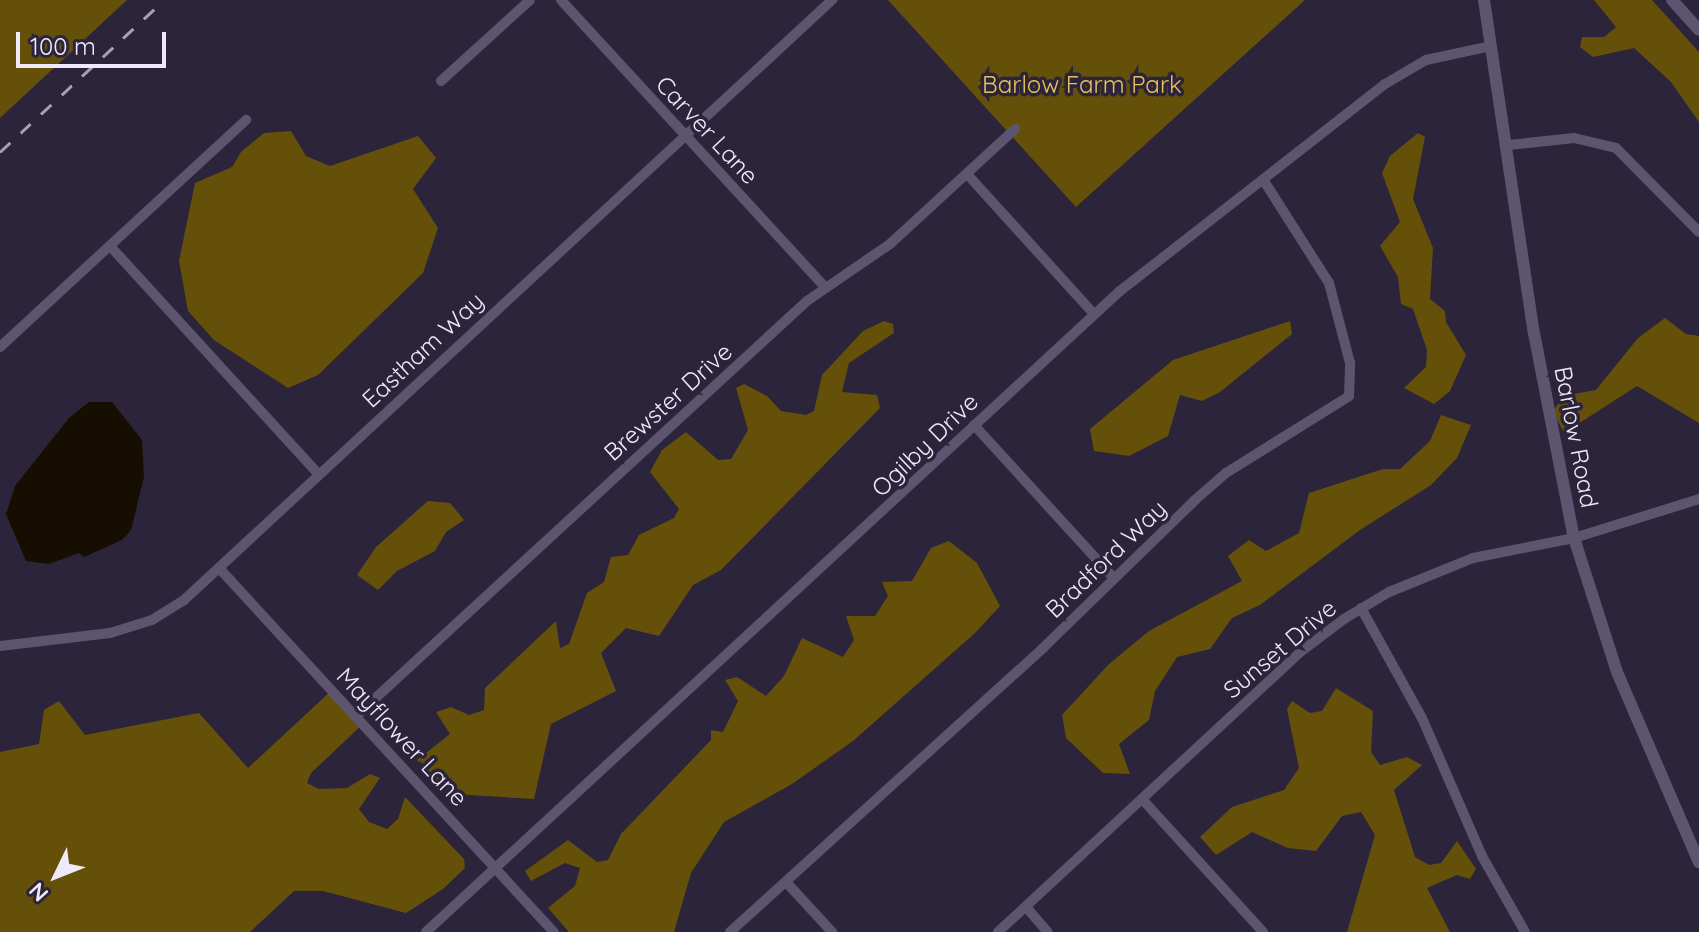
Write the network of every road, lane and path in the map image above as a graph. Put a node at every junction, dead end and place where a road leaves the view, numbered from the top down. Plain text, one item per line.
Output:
1 (530, 0) edge
2 (561, 0) edge
3 (832, 0) edge
4 (1484, 0) edge
5 (1672, 0) edge
6 (1699, 30) edge
7 (1491, 46) junction
8 (441, 81) dead end
9 (246, 120) dead end
10 (1015, 129) dead end
11 (685, 136) junction
12 (1509, 145) junction
13 (967, 174) junction
14 (1264, 181) junction
15 (1699, 232) edge
16 (111, 247) junction
17 (824, 286) junction
18 (1094, 314) junction
19 (0, 347) edge
20 (974, 425) junction
21 (318, 474) junction
22 (1699, 499) edge
23 (1574, 538) junction
24 (219, 568) junction
25 (1113, 577) junction
26 (1361, 608) junction
27 (0, 646) edge
28 (356, 716) junction
29 (1142, 799) junction
30 (1699, 862) edge
31 (495, 868) junction
32 (787, 883) junction
33 (1026, 907) junction
34 (426, 932) edge
35 (554, 932) edge
36 (730, 932) edge
37 (832, 932) edge
38 (998, 932) edge
39 (1048, 932) edge
40 (1263, 932) edge
41 (1525, 932) edge

1 - 8 street
2 - 11 street, Carver Lane
3 - 11 street, Eastham Way
4 - 7 street, Barlow Road
5 - 6 street
7 - 12 street, Barlow Road
7 - 14 street, Ogilby Drive
9 - 16 street
10 - 13 street, Brewster Drive
11 - 17 street, Carver Lane
11 - 21 street, Eastham Way
12 - 15 street
12 - 23 street, Barlow Road
13 - 17 street, Brewster Drive
13 - 18 street
14 - 18 street, Ogilby Drive
14 - 25 street, Bradford Way
16 - 19 street
16 - 21 street
17 - 28 street, Brewster Drive
18 - 20 street, Ogilby Drive
20 - 25 street
20 - 31 street, Ogilby Drive
21 - 24 street, Eastham Way
22 - 23 street, Sunset Drive
23 - 26 street, Sunset Drive
23 - 30 street, Barlow Road
24 - 27 street, Eastham Way
24 - 28 street, Mayflower Lane
25 - 32 street, Bradford Way
26 - 29 street, Sunset Drive
26 - 41 street
28 - 31 street, Mayflower Lane
29 - 33 street, Sunset Drive
29 - 40 street
31 - 34 street, Ogilby Drive
31 - 35 street, Mayflower Lane
32 - 36 street, Bradford Way
32 - 37 street
33 - 38 street, Sunset Drive
33 - 39 street

